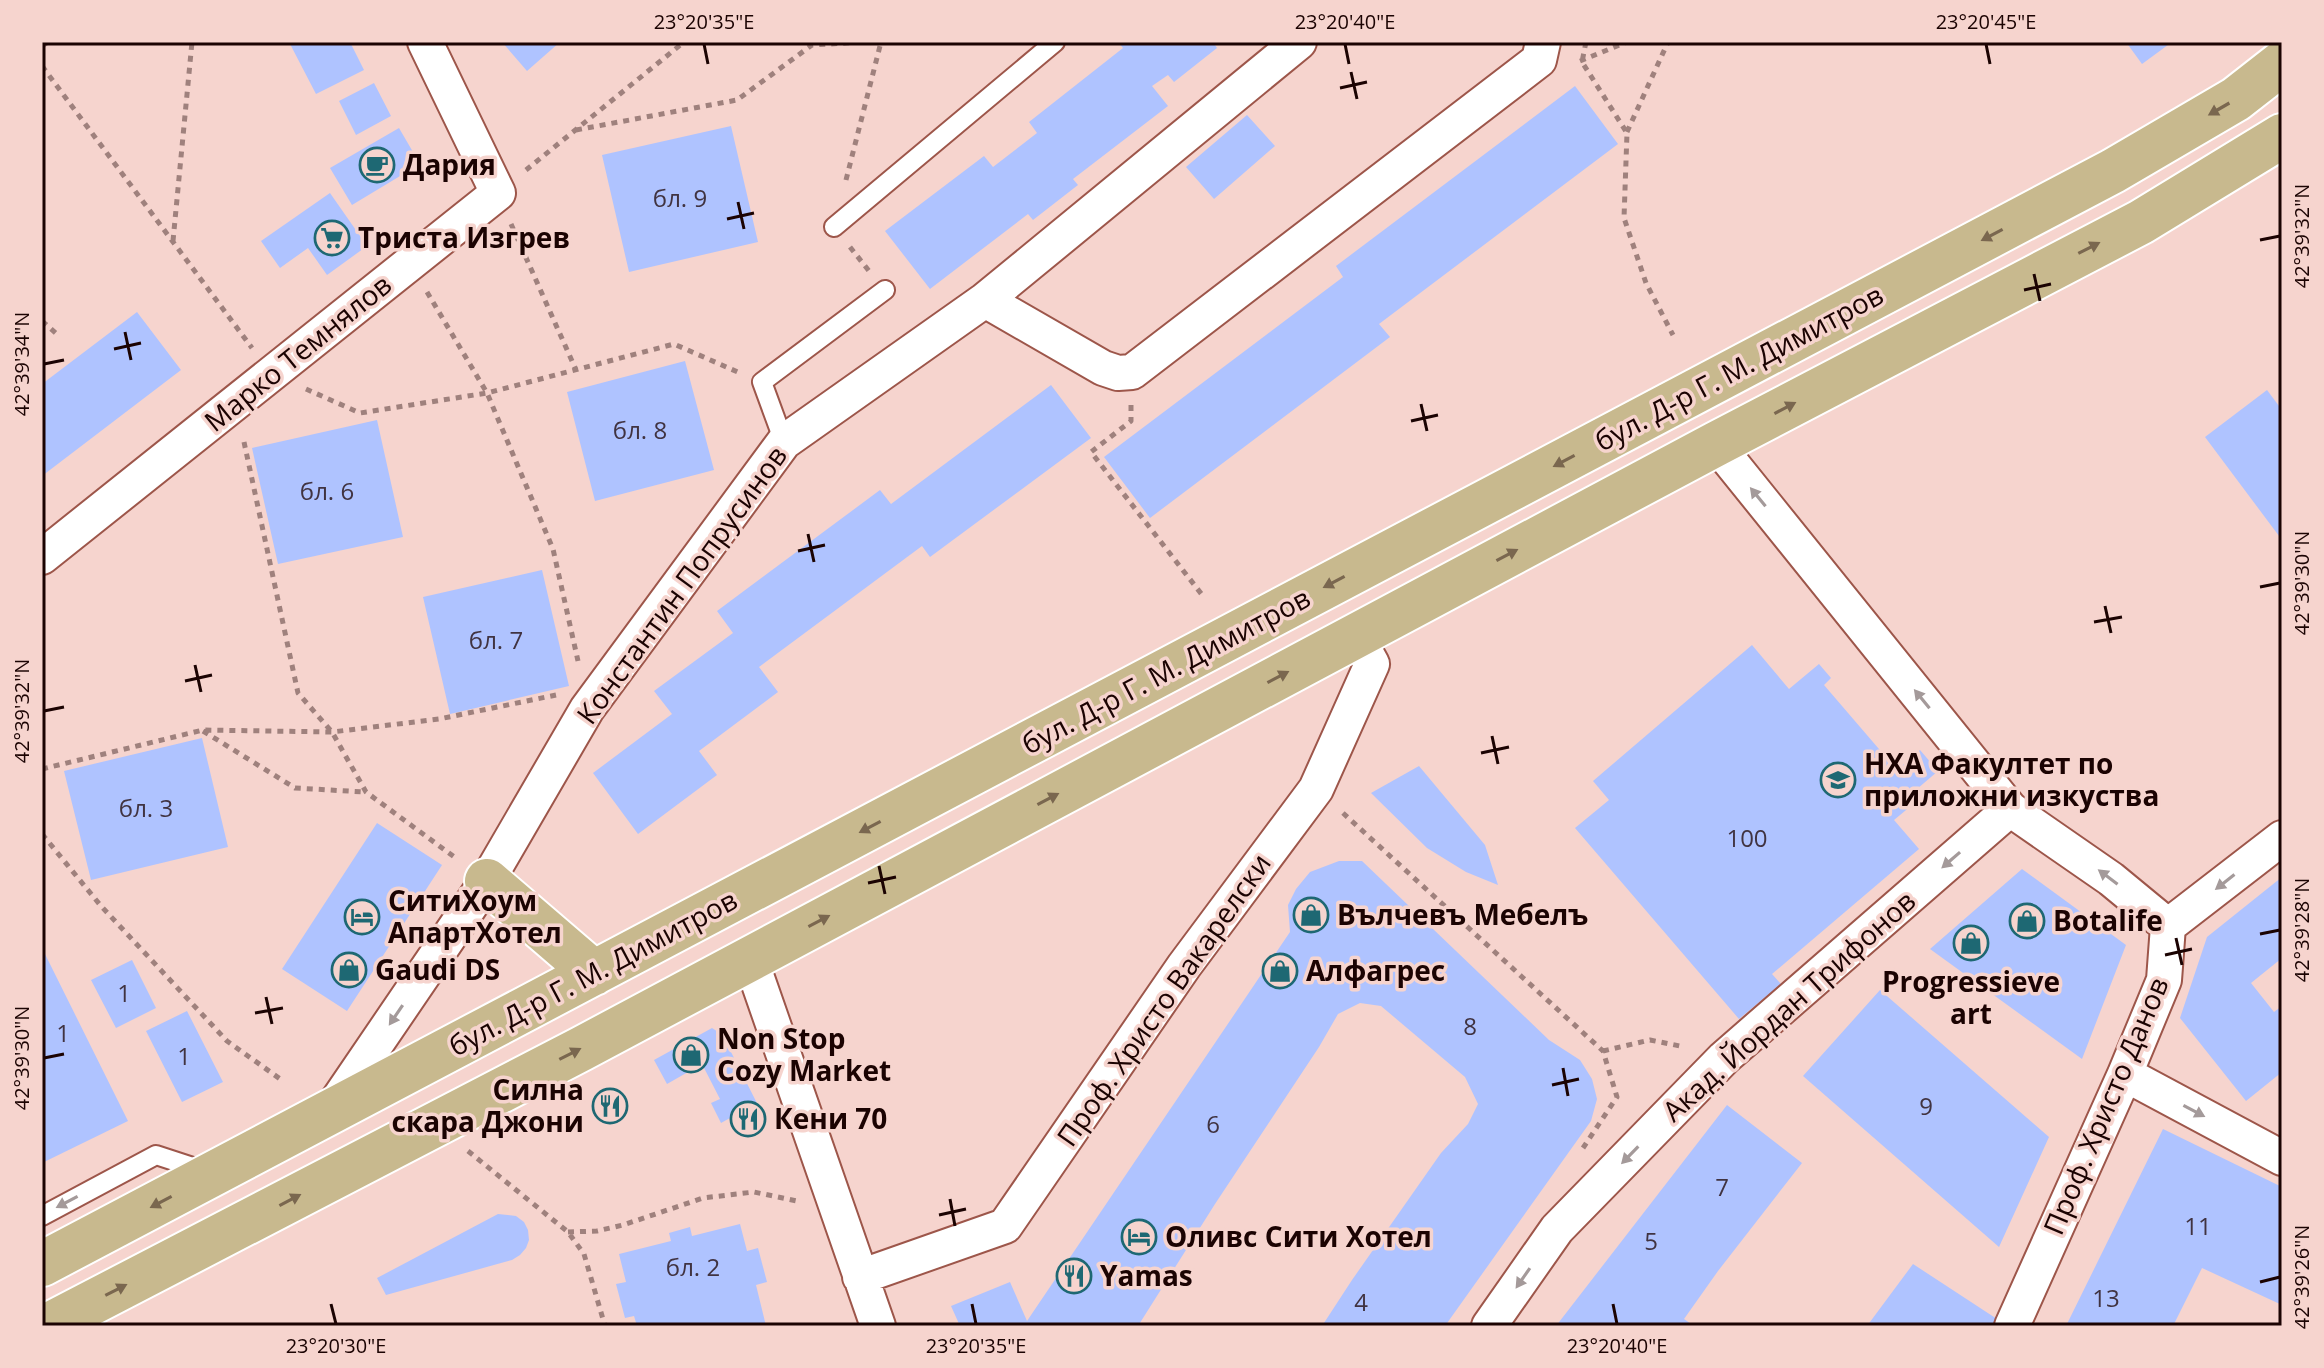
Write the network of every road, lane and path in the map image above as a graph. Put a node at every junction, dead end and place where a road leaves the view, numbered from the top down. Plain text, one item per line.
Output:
1 (48, 42) edge
2 (192, 42) edge
3 (425, 42) edge
4 (684, 42) edge
5 (864, 42) edge
6 (1055, 42) edge
7 (1299, 42) edge
8 (1586, 42) edge
9 (1627, 42) edge
10 (1668, 42) edge
11 (42, 46) edge
12 (1541, 51) edge
13 (1582, 62) junction
14 (2282, 63) edge
15 (42, 66) edge
16 (575, 131) junction
17 (1627, 133) junction
18 (2282, 136) edge
19 (498, 193) junction
20 (513, 227) dead end
21 (834, 227) dead end
22 (173, 242) junction
23 (885, 290) dead end
24 (427, 291) dead end
25 (985, 300) junction
26 (42, 321) edge
27 (1673, 335) dead end
28 (59, 336) dead end
29 (576, 370) junction
30 (1132, 372) junction
31 (271, 374) junction
32 (762, 382) junction
33 (487, 393) junction
34 (235, 402) junction
35 (784, 442) junction
36 (1716, 444) junction
37 (42, 557) edge
38 (1203, 596) dead end
39 (1356, 635) junction
40 (579, 664) dead end
41 (570, 694) dead end
42 (203, 730) junction
43 (332, 732) junction
44 (42, 769) edge
45 (1316, 789) junction
46 (366, 792) junction
47 (2010, 809) junction
48 (42, 834) edge
49 (2282, 838) edge
50 (487, 881) junction
51 (2168, 926) junction
52 (750, 958) junction
53 (594, 973) junction
54 (1603, 1051) junction
55 (1724, 1058) junction
56 (2125, 1074) junction
57 (283, 1081) dead end
58 (329, 1113) junction
59 (463, 1147) dead end
60 (2282, 1158) edge
61 (1576, 1159) dead end
62 (214, 1174) junction
63 (837, 1210) junction
64 (42, 1216) edge
65 (568, 1232) junction
66 (42, 1264) edge
67 (860, 1277) junction
68 (47, 1326) edge
69 (605, 1326) edge
70 (878, 1326) edge
71 (1489, 1326) edge
72 (2012, 1326) edge

1 - 11 path
2 - 22 path
3 - 19 street
4 - 16 path
5 - 16 path
6 - 21 lane
7 - 25 street, Константин Попрусинов
8 - 13 path
9 - 13 path
10 - 17 path
12 - 13 path
12 - 30 street
13 - 17 path
14 -> 53 main road, бул. Д-р Г. М. Димитров
15 - 22 path
16 - 19 path
17 - 27 path
36 -> 18 main road, бул. Д-р Г. М. Димитров
19 - 31 street, Марко Темнялов
20 - 29 path
22 - 31 path
23 - 32 lane
24 - 33 path
25 - 30 street
25 - 35 street, Константин Попрусинов
26 - 28 path
29 - 32 path
29 - 33 path
30 - 38 path
31 - 33 path
31 - 34 street, Марко Темнялов
32 - 35 lane
33 - 40 path
34 - 37 street, Марко Темнялов
34 - 43 path
35 - 50 street, Константин Попрусинов
39 -> 36 main road, бул. Д-р Г. М. Димитров
47 -> 36 street
39 - 45 street, Проф. Христо Вакарелски
52 -> 39 main road, бул. Д-р Г. М. Димитров
41 - 43 path
42 - 43 path
42 - 44 path
42 - 46 path
43 - 46 path
45 - 54 path
45 - 67 street, Проф. Христо Вакарелски
46 - 50 path
51 -> 47 street
47 -> 55 street, Акад. Йордан Трифонов
48 - 57 path
49 -> 51 street
50 - 53 main road
50 -> 58 street, Константин Попрусинов
51 - 56 street, Проф. Христо Данов
52 - 63 street
68 -> 52 main road, бул. Д-р Г. М. Димитров
53 - 58 main road, бул. Д-р Г. М. Димитров
54 - 55 path
54 - 61 path
55 -> 71 street, Акад. Йордан Трифонов
56 -> 60 street
56 - 72 street, Проф. Христо Данов
58 - 62 main road, бул. Д-р Г. М. Димитров
59 - 65 path
62 -> 64 lane
62 -> 66 main road, бул. Д-р Г. М. Димитров
63 - 65 path
63 - 67 street
65 - 69 path
67 - 70 street

